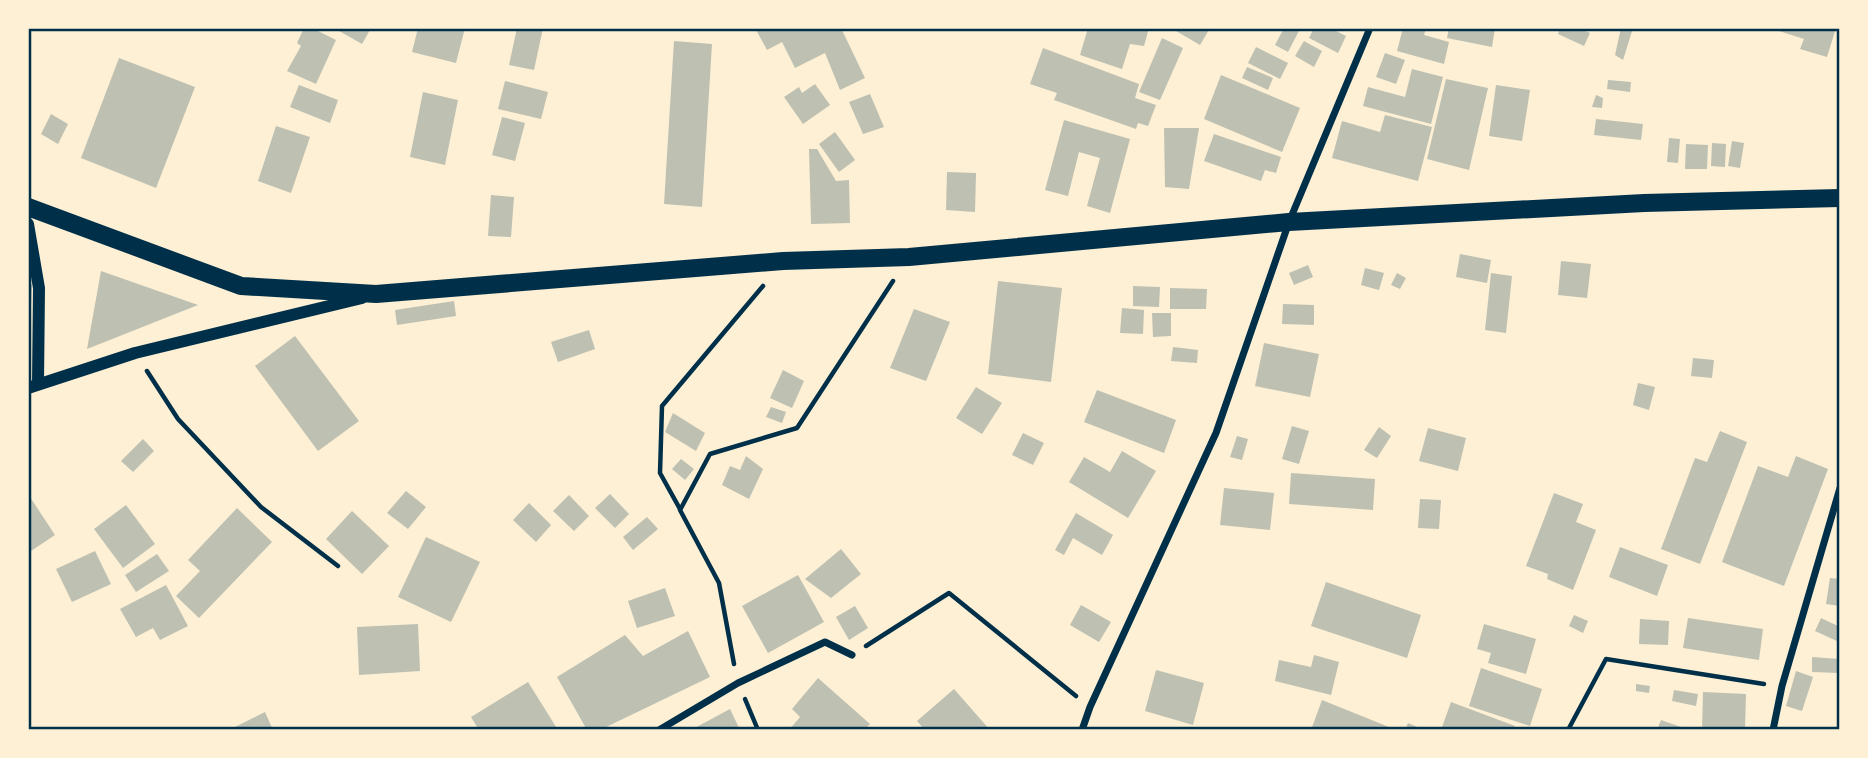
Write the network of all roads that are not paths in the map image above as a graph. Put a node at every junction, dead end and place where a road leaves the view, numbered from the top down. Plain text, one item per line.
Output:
1 (1370, 28) edge
2 (1840, 198) edge
3 (28, 207) edge
4 (1289, 222) junction
5 (28, 224) edge
6 (376, 294) junction
7 (33, 386) edge
8 (1840, 488) edge
9 (852, 655) road end
10 (659, 730) edge
11 (1082, 730) edge
12 (1773, 730) edge

1 - 4 street
2 - 4 main road
3 - 6 main road
4 - 6 main road
4 - 11 street
5 - 7 street
6 - 7 street
8 - 12 street
9 - 10 street

